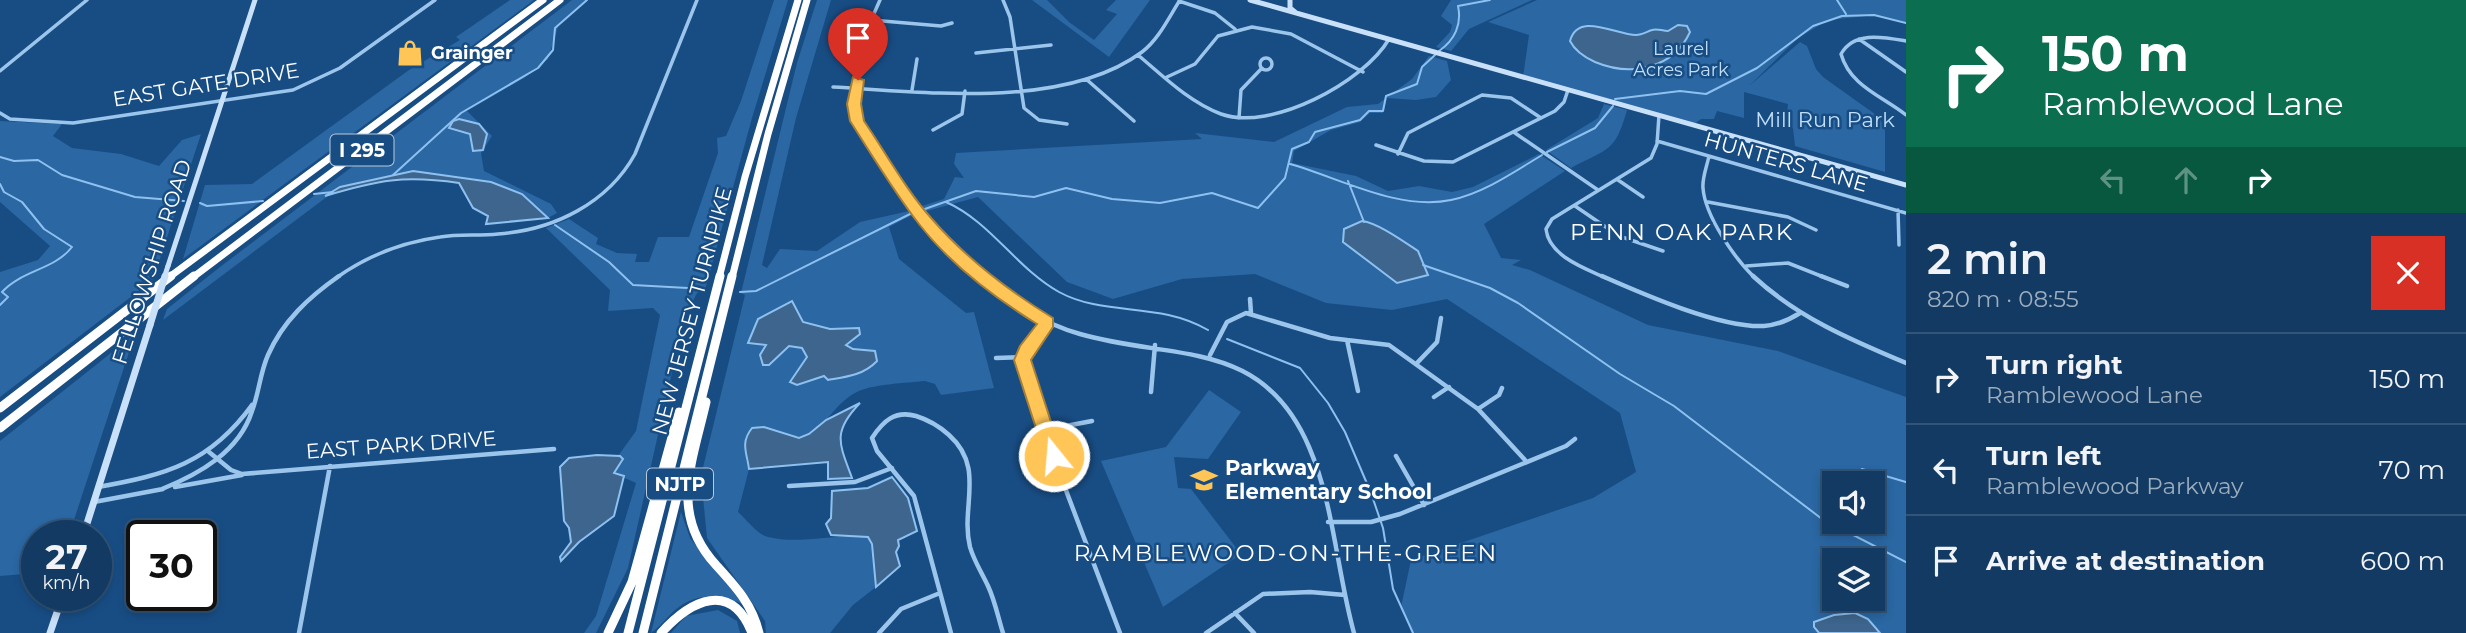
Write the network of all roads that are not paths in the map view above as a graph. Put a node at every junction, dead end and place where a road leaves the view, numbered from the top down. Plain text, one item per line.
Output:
1 (87, 0) edge
2 (255, 0) edge
3 (435, 0) edge
4 (543, 0) edge
5 (560, 0) edge
6 (697, 0) edge
7 (798, 0) edge
8 (807, 0) edge
9 (880, 0) edge
10 (1003, 0) edge
11 (1250, 0) edge
12 (1277, 0) edge
13 (1289, 0) edge
14 (1179, 1) edge
15 (1273, 6) junction
16 (1280, 9) junction
17 (1296, 13) junction
18 (871, 20) junction
19 (952, 23) dead end
20 (1235, 30) junction
21 (1389, 39) junction
22 (1859, 39) junction
23 (1906, 41) edge
24 (1051, 45) dead end
25 (1015, 49) junction
26 (976, 53) dead end
27 (1138, 55) junction
28 (917, 59) dead end
29 (1262, 68) dead end
30 (0, 71) edge
31 (1363, 72) junction
32 (1906, 72) edge
33 (1166, 78) junction
34 (1086, 79) junction
35 (834, 87) dead end
36 (856, 88) junction
37 (1020, 88) junction
38 (912, 90) junction
39 (1568, 90) junction
40 (965, 91) junction
41 (223, 99) junction
42 (0, 113) edge
43 (1659, 115) junction
44 (1906, 115) edge
45 (1239, 118) junction
46 (1541, 118) junction
47 (1134, 121) dead end
48 (1068, 124) dead end
49 (933, 130) dead end
50 (1515, 133) junction
51 (1657, 141) junction
52 (1376, 145) dead end
53 (1398, 154) junction
54 (1709, 156) junction
55 (1618, 180) junction
56 (1906, 185) edge
57 (1598, 190) junction
58 (1643, 197) dead end
59 (1707, 202) junction
60 (1575, 206) junction
61 (1898, 210) junction
62 (1906, 212) edge
63 (1816, 230) dead end
64 (1899, 246) dead end
65 (1663, 251) dead end
66 (1745, 266) junction
67 (1847, 286) dead end
68 (1250, 299) dead end
69 (1251, 313) junction
70 (1800, 313) junction
71 (1441, 318) dead end
72 (1048, 323) junction
73 (720, 336) junction
74 (1347, 340) junction
75 (1155, 345) junction
76 (1210, 355) junction
77 (1023, 357) junction
78 (996, 358) dead end
79 (1417, 363) junction
80 (1906, 363) edge
81 (695, 370) junction
82 (1450, 387) junction
83 (1502, 388) dead end
84 (1358, 391) dead end
85 (1151, 392) dead end
86 (1434, 397) dead end
87 (255, 401) junction
88 (0, 408) edge
89 (1478, 409) junction
90 (1092, 421) dead end
91 (0, 428) edge
92 (1045, 430) junction
93 (1575, 439) dead end
94 (554, 449) dead end
95 (209, 452) junction
96 (1396, 456) dead end
97 (218, 458) junction
98 (1524, 460) junction
99 (330, 466) junction
100 (892, 468) junction
101 (250, 473) junction
102 (789, 486) dead end
103 (98, 487) junction
104 (162, 489) junction
105 (94, 502) junction
106 (1424, 505) junction
107 (88, 520) edge
108 (1328, 522) junction
109 (940, 593) junction
110 (1345, 595) junction
111 (58, 611) edge
112 (1235, 613) junction
113 (50, 633) edge
114 (299, 633) edge
115 (608, 633) edge
116 (628, 633) edge
117 (643, 633) edge
118 (661, 633) edge
119 (752, 633) edge
120 (759, 633) edge
121 (879, 633) edge
122 (951, 633) edge
123 (1003, 633) edge
124 (1120, 633) edge
125 (1206, 633) edge
126 (1254, 633) edge
127 (1354, 633) edge

1 - 30 street
2 - 41 street, FELLOWSHIP ROAD
3 - 41 street, EAST GATE DRIVE
4 - 88 highway, I 295
5 - 91 highway, I 295
6 - 87 street
7 - 81 highway, NEW JERSEY TURNPIKE / NJTP
8 - 73 highway, NEW JERSEY TURNPIKE / NJTP
9 - 18 street
10 - 25 street
11 - 15 street
12 - 15 street
13 - 16 street
13 - 17 street
14 - 20 street
14 - 27 street
15 - 16 street
16 - 17 street
17 - 21 street
18 - 19 street
18 - 36 street
20 - 31 street
20 - 33 street
21 - 31 street
21 - 39 street
22 - 23 street
22 - 32 street
22 - 44 street
24 - 25 street
25 - 26 street
25 - 37 street
27 - 33 street
27 - 34 street
28 - 38 street
29 - 45 street
31 - 45 street
33 - 45 street
34 - 37 street
34 - 47 street
35 - 36 street
36 - 38 street
36 - 72 street
37 - 40 street
37 - 48 street
38 - 40 street
39 - 43 street
39 - 46 street
40 - 49 street
41 - 42 street, EAST GATE DRIVE
41 - 103 street, FELLOWSHIP ROAD, bridge
43 - 51 street
43 - 56 street
46 - 50 street
46 - 53 street
50 - 53 street
50 - 57 street
51 - 54 street, HUNTERS LANE
51 - 55 street
52 - 53 street
54 - 59 street
54 - 61 street, HUNTERS LANE
55 - 57 street
55 - 58 street
57 - 60 street
59 - 63 street
59 - 66 street
60 - 65 street
60 - 70 street
61 - 62 street, HUNTERS LANE
61 - 64 street
66 - 67 street
66 - 70 street
68 - 69 street
69 - 74 street
69 - 76 street
70 - 80 street
71 - 79 street
72 - 75 street
72 - 77 street
73 - 117 highway, NEW JERSEY TURNPIKE / NJTP
73 - 120 highway
74 - 79 street
74 - 84 street
75 - 76 street
75 - 85 street
76 - 108 street
77 - 78 street
77 - 92 street
79 - 82 street
81 - 115 highway
81 - 116 highway, NEW JERSEY TURNPIKE / NJTP
82 - 86 street
82 - 89 street
83 - 89 street
87 - 95 street
87 - 97 street
89 - 98 street
90 - 92 street
92 - 124 street
93 - 98 street
94 - 99 street, EAST PARK DRIVE
95 - 97 street, EAST PARK DRIVE
95 - 103 street
96 - 106 street
97 - 101 street, EAST PARK DRIVE
97 - 104 street
98 - 106 street
99 - 101 street, EAST PARK DRIVE
99 - 114 street
100 - 102 street
100 - 109 street
100 - 123 street
101 - 104 street, EAST PARK DRIVE
103 - 105 street, FELLOWSHIP ROAD
104 - 105 street, EAST PARK DRIVE
105 - 107 street, FELLOWSHIP ROAD
106 - 108 street
108 - 110 street
109 - 121 street
109 - 122 street
110 - 112 street
110 - 127 street
111 - 113 street
112 - 125 street
112 - 126 street
118 - 119 highway

